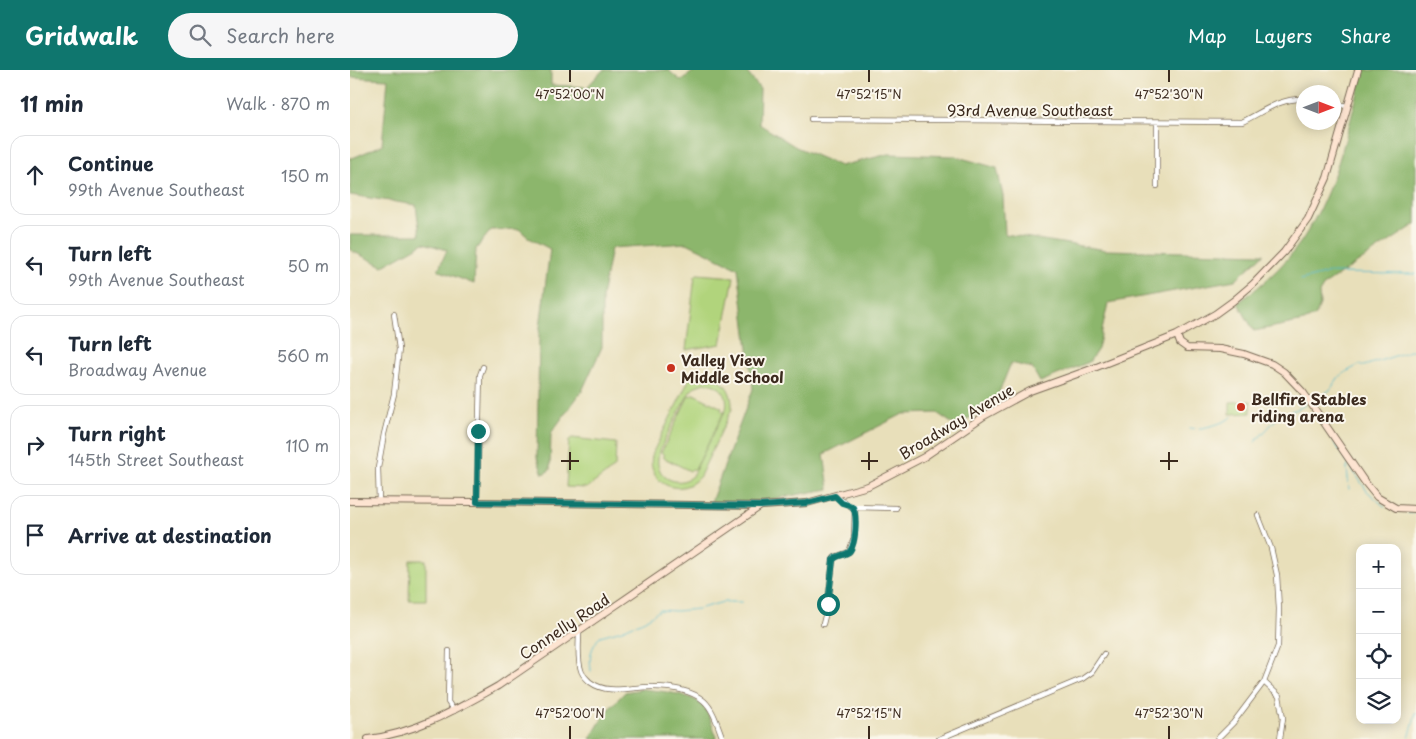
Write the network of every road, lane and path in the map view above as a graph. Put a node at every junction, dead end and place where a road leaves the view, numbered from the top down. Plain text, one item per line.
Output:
1 (1358, 70) edge
2 (1296, 100) edge
3 (1341, 105) edge
4 (1348, 106) junction
5 (810, 120) dead end
6 (1157, 122) junction
7 (1157, 186) dead end
8 (394, 314) dead end
9 (1177, 335) junction
10 (484, 367) dead end
11 (835, 496) junction
12 (350, 502) edge
13 (379, 502) junction
14 (477, 502) junction
15 (761, 506) junction
16 (852, 506) junction
17 (896, 508) dead end
18 (1416, 509) edge
19 (1258, 515) dead end
20 (823, 624) dead end
21 (578, 632) junction
22 (449, 651) dead end
23 (1104, 654) dead end
24 (1264, 682) junction
25 (454, 711) junction
26 (368, 739) edge
27 (723, 739) edge
28 (938, 739) edge
29 (1217, 739) edge
30 (1280, 739) edge

1 - 4 street, Broadway Avenue
2 - 6 street, 93rd Avenue Southeast
3 - 4 street
4 - 9 street, Broadway Avenue
5 - 6 street, 93rd Avenue Southeast
6 - 7 street
8 - 13 street
9 - 11 street, Broadway Avenue
9 - 18 street
10 - 14 street
11 - 15 street, Broadway Avenue
11 - 16 street
12 - 13 street, Broadway Avenue
13 - 14 street, Broadway Avenue
14 - 15 street, Broadway Avenue
15 - 21 street, Connelly Road
16 - 17 street
16 - 20 street
19 - 24 street
21 - 25 street, Connelly Road
21 - 27 street
22 - 25 street
23 - 28 street
24 - 29 street
24 - 30 street
25 - 26 street, Connelly Road

